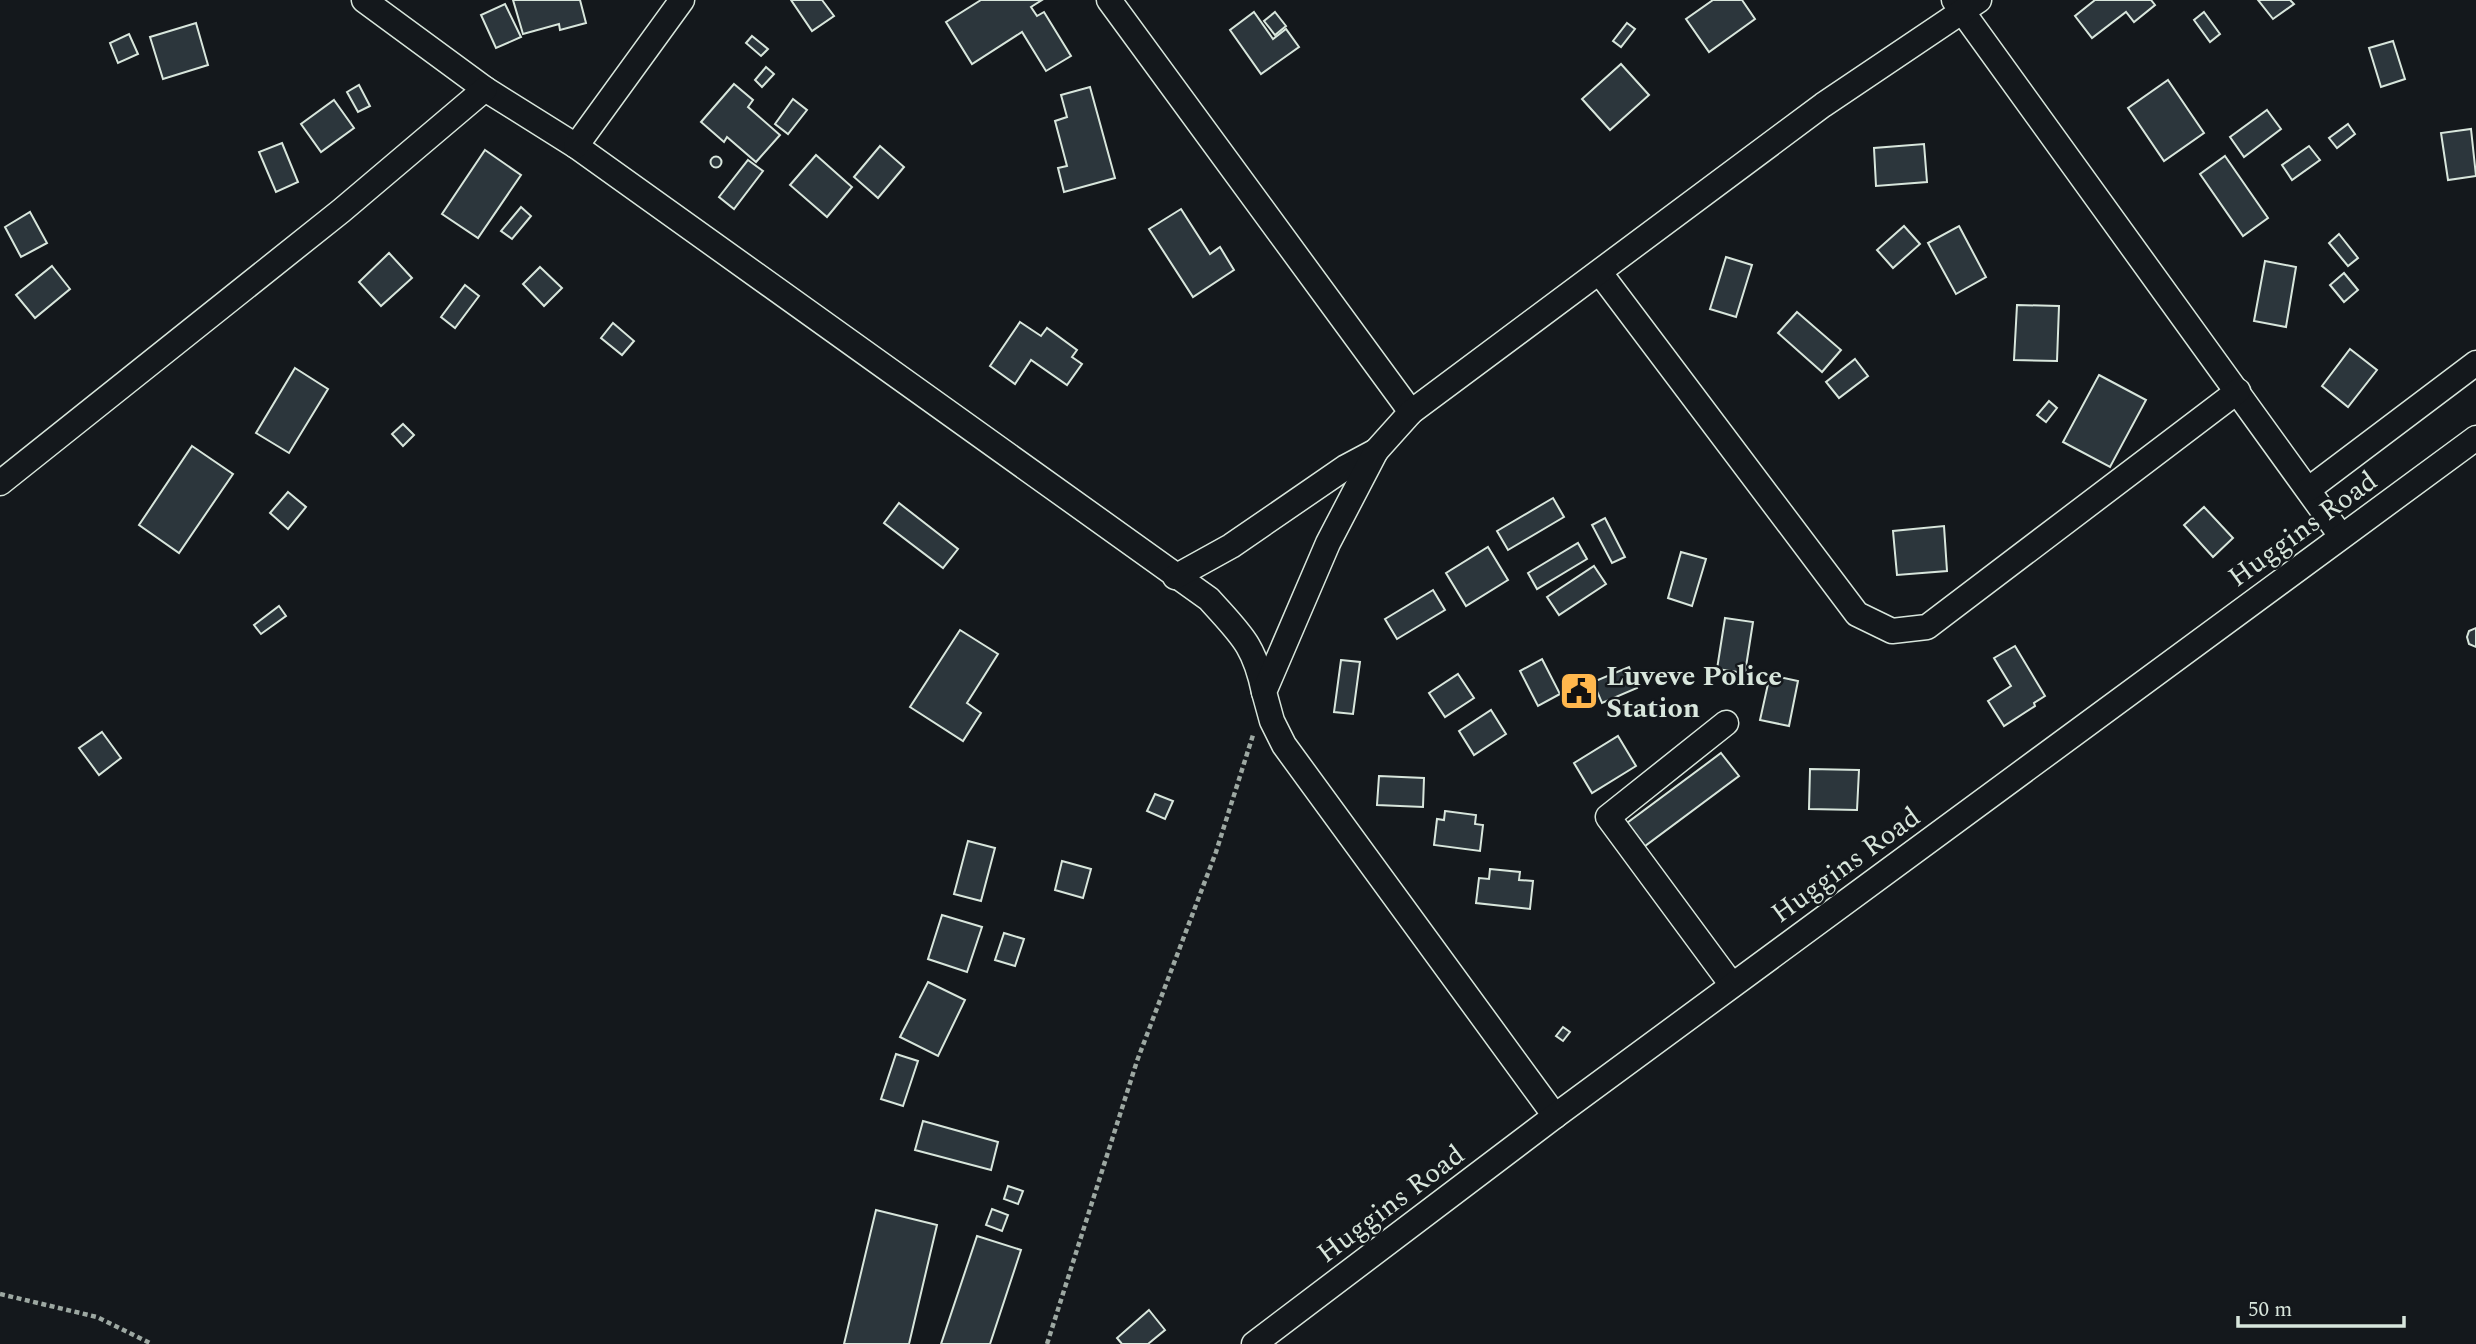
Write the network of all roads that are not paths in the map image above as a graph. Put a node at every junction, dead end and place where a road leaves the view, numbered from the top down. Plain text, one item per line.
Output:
1 (363, 0) edge
2 (682, 0) edge
3 (1109, 0) edge
4 (1965, 4) edge
5 (485, 89) junction
6 (576, 146) junction
7 (1600, 273) junction
8 (2476, 363) edge
9 (2238, 391) junction
10 (1410, 412) junction
11 (2476, 438) edge
12 (1376, 451) junction
13 (0, 483) edge
14 (2309, 489) junction
15 (2341, 536) junction
16 (1175, 577) junction
17 (1264, 692) junction
18 (1726, 723) dead end
19 (1732, 985) junction
20 (1555, 1115) junction
21 (1261, 1342) edge

1 - 5 street
2 - 6 street
3 - 10 street
4 - 7 street
4 - 9 street
5 - 6 street
5 - 13 street
6 - 16 street
7 - 9 street
7 - 10 street
8 - 14 street
9 - 14 street
10 - 12 street
11 - 15 street, Huggins Road
12 - 16 street
12 - 17 street
14 - 15 street
15 - 19 street, Huggins Road
16 - 17 street
17 - 20 street
18 - 19 street
19 - 20 street, Huggins Road
20 - 21 street, Huggins Road

